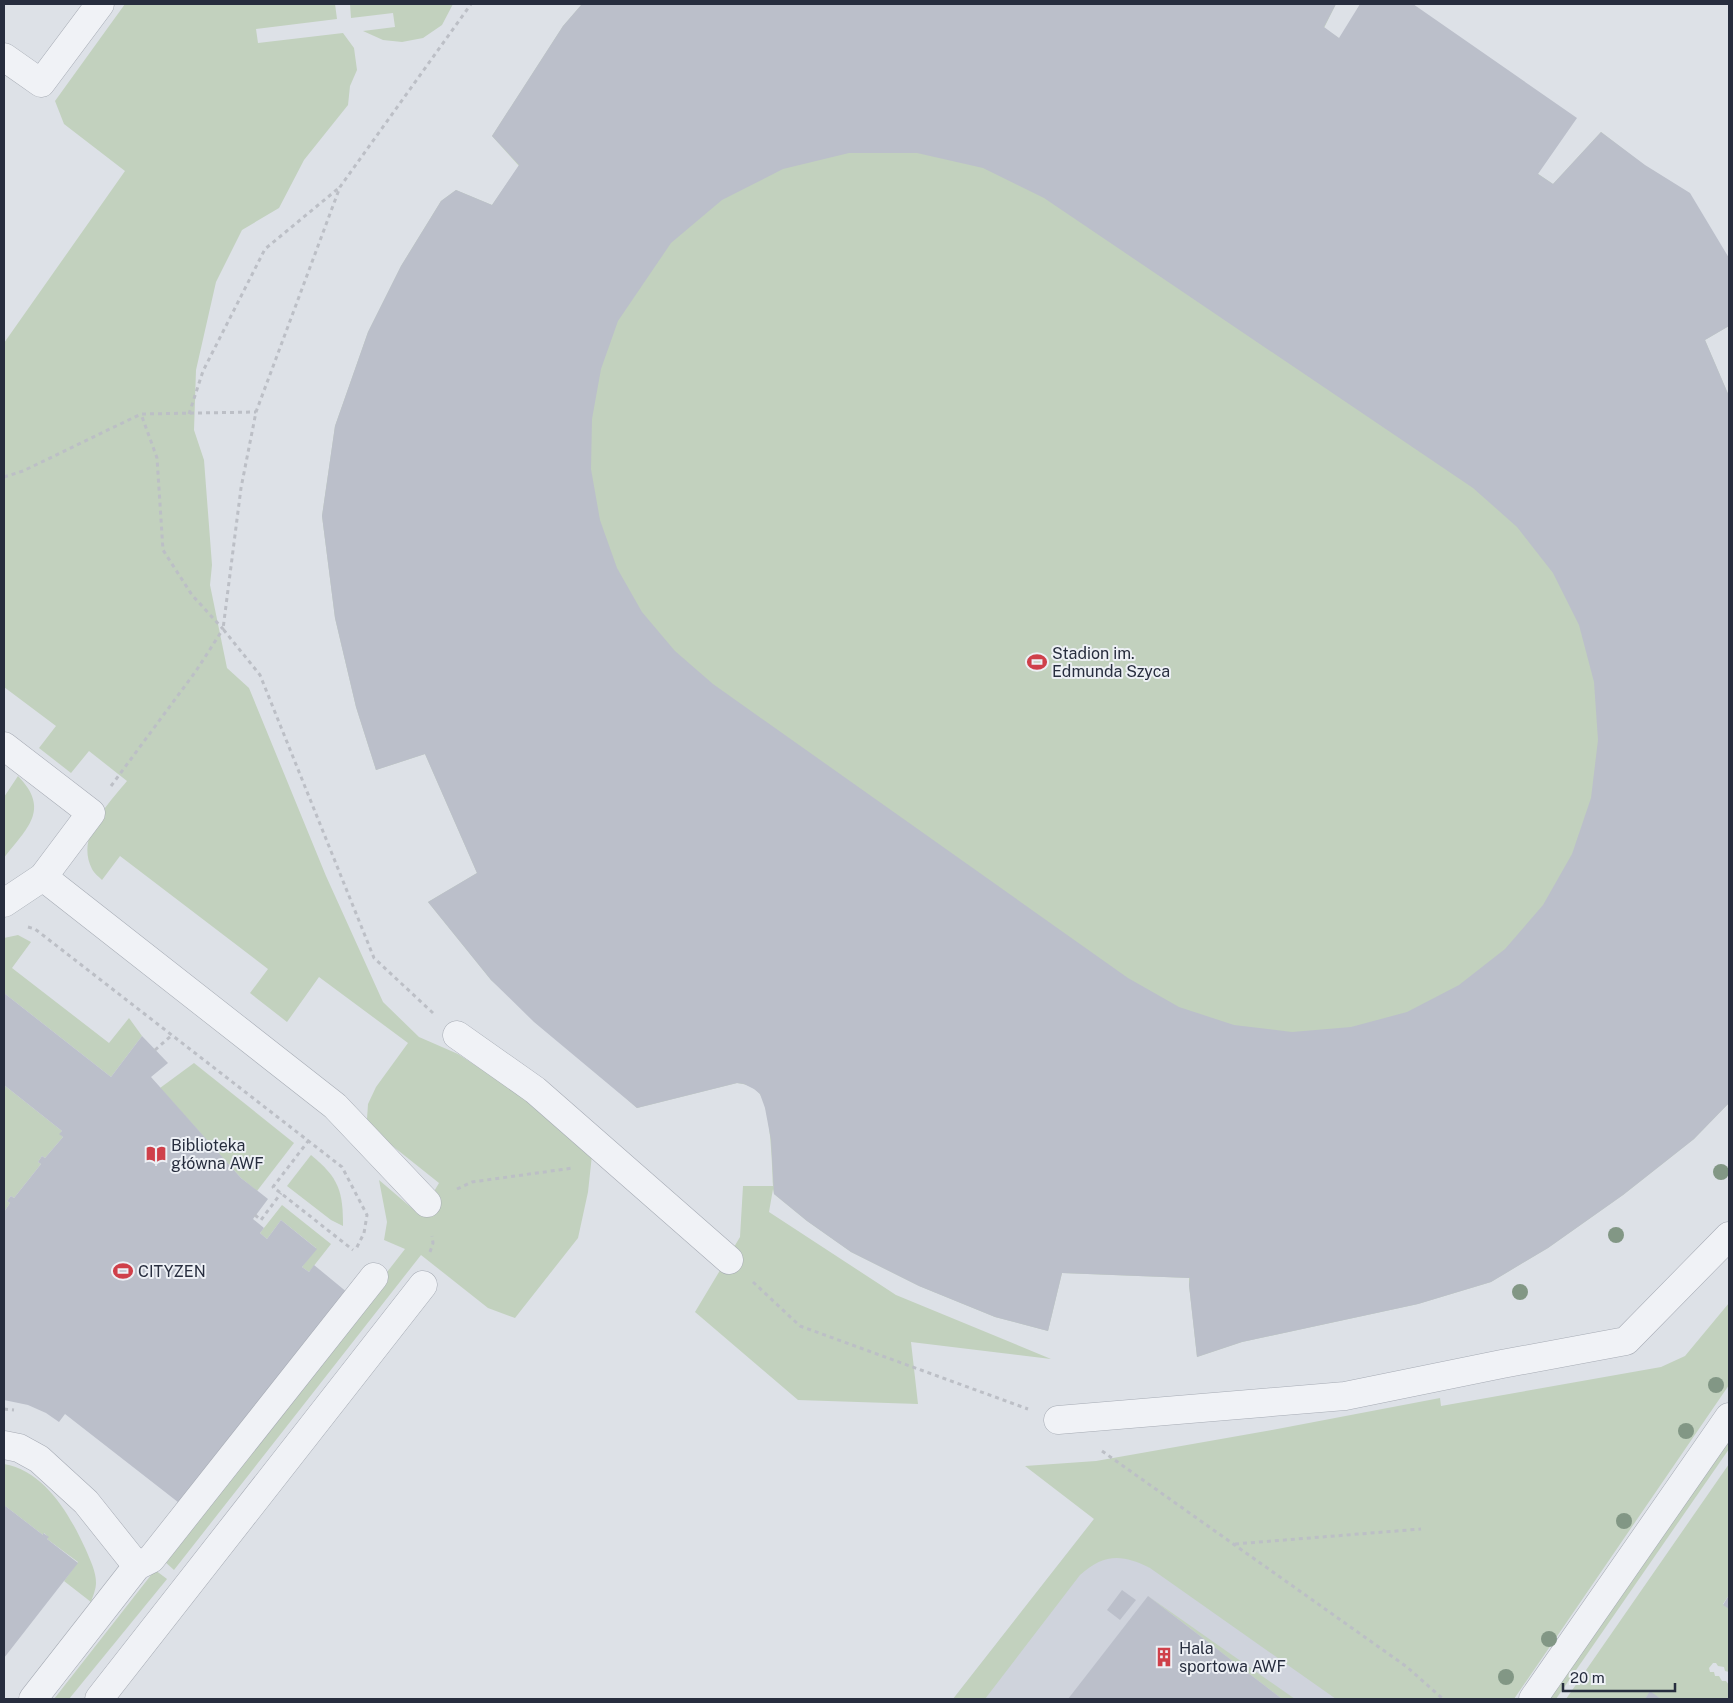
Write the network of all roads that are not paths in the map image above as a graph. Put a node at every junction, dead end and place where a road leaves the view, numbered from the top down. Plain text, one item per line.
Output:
1 (100, 4) edge
2 (4, 57) edge
3 (4, 746) edge
4 (43, 877) junction
5 (4, 903) edge
6 (457, 1035) road end
7 (427, 1203) road end
8 (1729, 1236) edge
9 (729, 1260) road end
10 (374, 1277) road end
11 (423, 1284) road end
12 (1729, 1417) edge
13 (1058, 1420) road end
14 (4, 1445) edge
15 (137, 1566) junction
16 (32, 1699) edge
17 (99, 1699) edge
18 (1533, 1699) edge

1 - 2 street
3 - 4 street
4 - 5 street
4 - 7 street
6 - 9 street
8 - 13 street
10 - 15 street
11 - 17 street
12 - 18 street
14 - 15 street
15 - 16 street

